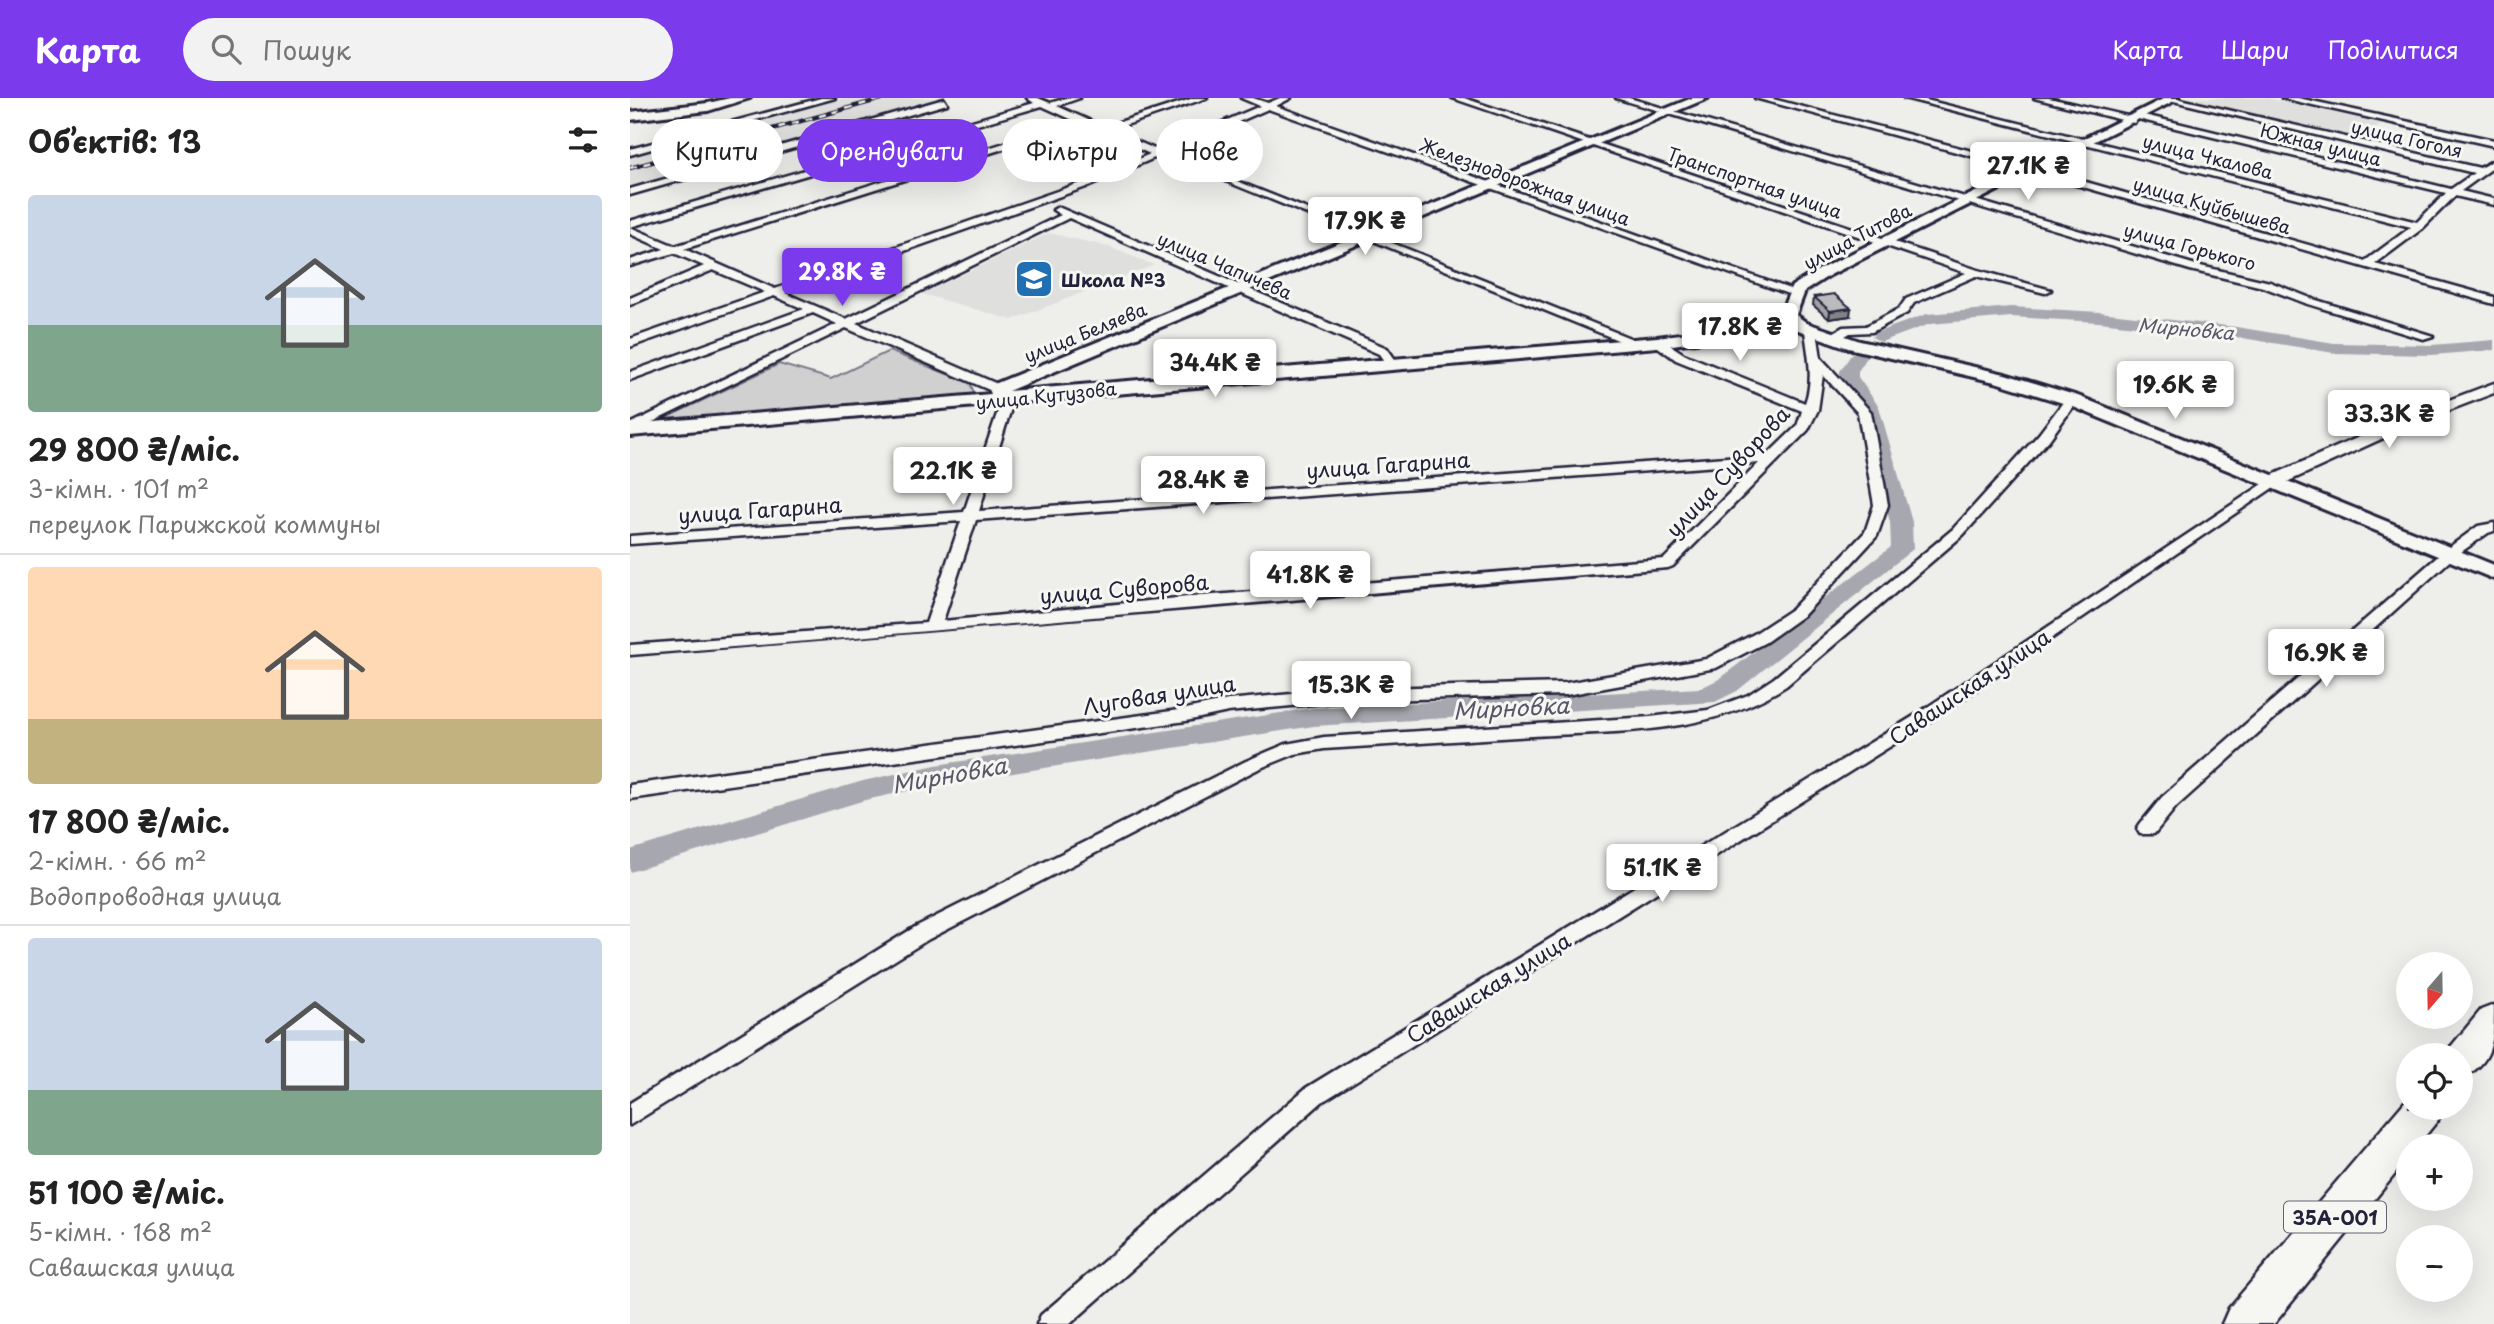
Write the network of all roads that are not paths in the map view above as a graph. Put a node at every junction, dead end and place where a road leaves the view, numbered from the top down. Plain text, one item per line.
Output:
1 (744, 98) edge
2 (831, 98) edge
3 (1031, 98) edge
4 (1076, 98) edge
5 (1203, 98) edge
6 (1245, 98) edge
7 (1287, 98) edge
8 (1456, 98) edge
9 (1620, 98) edge
10 (1702, 98) edge
11 (1759, 98) edge
12 (1908, 98) edge
13 (2038, 98) edge
14 (2286, 98) edge
15 (2170, 99) edge
16 (944, 102) dead end
17 (1045, 104) junction
18 (1265, 106) junction
19 (1668, 112) junction
20 (630, 116) edge
21 (1079, 119) edge
22 (1137, 119) edge
23 (1235, 119) edge
24 (2137, 119) junction
25 (2088, 142) junction
26 (1592, 143) junction
27 (2494, 143) edge
28 (1002, 146) edge
29 (1142, 147) edge
30 (630, 152) edge
31 (1156, 153) joint
32 (2494, 163) edge
33 (2030, 169) junction
34 (2479, 172) junction
35 (1237, 182) edge
36 (1491, 185) junction
37 (630, 192) edge
38 (2453, 192) junction
39 (1968, 201) junction
40 (1039, 202) junction
41 (2494, 202) edge
42 (1068, 215) junction
43 (630, 224) edge
44 (2418, 226) junction
45 (630, 230) edge
46 (1370, 235) junction
47 (1885, 242) junction
48 (675, 249) junction
49 (630, 263) edge
50 (2367, 265) junction
51 (714, 266) junction
52 (1974, 272) junction
53 (1238, 290) junction
54 (2045, 290) dead end
55 (776, 292) junction
56 (1795, 293) junction
57 (2494, 301) edge
58 (630, 302) edge
59 (815, 309) junction
60 (848, 323) junction
61 (1803, 328) junction
62 (2427, 336) dead end
63 (1833, 338) junction
64 (1648, 343) junction
65 (630, 344) edge
66 (1815, 359) junction
67 (1393, 365) junction
68 (630, 376) edge
69 (2494, 388) edge
70 (1003, 396) junction
71 (2072, 400) junction
72 (1811, 410) junction
73 (630, 430) edge
74 (1773, 458) junction
75 (2272, 482) junction
76 (970, 515) junction
77 (2494, 527) edge
78 (630, 540) edge
79 (2449, 554) junction
80 (2494, 573) edge
81 (933, 627) junction
82 (630, 650) edge
83 (630, 792) edge
84 (2147, 829) dead end
85 (2494, 1021) edge
86 (2473, 1046) edge
87 (630, 1115) edge
88 (2414, 1120) edge
89 (1050, 1324) edge
90 (2245, 1324) edge

1 - 20 main road
2 - 30 street
3 - 17 street
4 - 17 street
5 - 22 street
6 - 18 street, Железнодорожная улица
7 - 18 street
8 - 26 street, Транспортная улица
9 - 19 street, улица Горького
10 - 19 main road, улица Беляева
11 - 33 street, улица Куйбышева
12 - 25 street, улица Чкалова
13 - 24 street, Южная улица
14 - 27 street
15 - 24 main road, улица Титова
15 - 34 street, улица Гоголя
16 - 37 street
17 - 21 street
17 - 43 street
18 - 23 street
18 - 36 street, Железнодорожная улица
19 - 26 main road, улица Беляева
19 - 39 street, улица Горького
24 - 25 main road, улица Титова
24 - 38 street, Южная улица
25 - 33 main road, улица Титова
25 - 44 street, улица Чкалова
26 - 36 main road, улица Беляева
26 - 47 street, Транспортная улица
28 - 48 street
29 - 31 street
31 - 40 street
32 - 34 street
33 - 39 main road, улица Титова
33 - 50 street, улица Куйбышева
34 - 38 street
35 - 46 street
36 - 46 main road, улица Беляева
36 - 56 street, Железнодорожная улица
38 - 41 street, Южная улица
38 - 44 street
39 - 47 main road, улица Титова
39 - 62 street, улица Горького
40 - 42 street, улица Чапичева
40 - 55 street
42 - 53 street, улица Чапичева
42 - 60 street
44 - 50 street
45 - 48 street
46 - 53 main road, улица Беляева
46 - 64 street
47 - 52 street, Транспортная улица
47 - 56 main road, улица Титова
48 - 49 street
48 - 51 street
50 - 57 street, улица Куйбышева
51 - 55 street
51 - 58 street
52 - 54 street, Транспортная улица
52 - 63 street
53 - 67 street, улица Чапичева
53 - 70 main road, улица Беляева
55 - 59 street
55 - 65 street
56 - 61 main road, улица Титова
59 - 60 street
59 - 68 street
60 - 70 street
60 - 73 street
61 - 63 main road
61 - 64 main road, улица Кутузова
61 - 66 street, улица Суворова
63 - 71 main road
64 - 67 main road, улица Кутузова
64 - 72 street
66 - 72 street, улица Суворова
66 - 83 street, Луговая улица
67 - 70 main road, улица Кутузова
69 - 75 street
70 - 73 main road, улица Кутузова
70 - 76 street
71 - 75 main road
71 - 87 street
72 - 74 street, улица Суворова
74 - 76 street, улица Гагарина
74 - 81 street, улица Суворова
75 - 79 main road
75 - 89 street, Савашская улица
76 - 78 street, улица Гагарина
76 - 81 street
77 - 79 street
79 - 80 main road
79 - 84 street
81 - 82 street, улица Суворова
85 - 86 highway
88 - 90 highway, 35А-001

